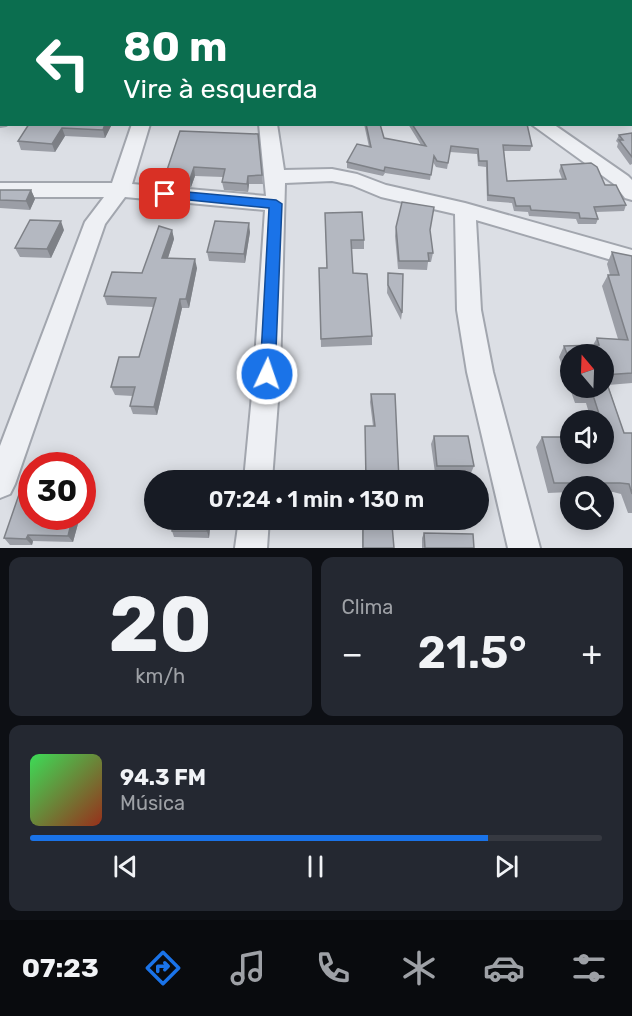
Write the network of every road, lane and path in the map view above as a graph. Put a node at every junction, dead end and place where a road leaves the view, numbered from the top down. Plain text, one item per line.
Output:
1 (140, 126) edge
2 (268, 126) edge
3 (543, 126) edge
4 (275, 177) junction
5 (0, 190) edge
6 (120, 190) junction
7 (632, 193) edge
8 (276, 204) junction
9 (465, 210) junction
10 (632, 258) edge
11 (12, 425) edge
12 (259, 470) edge
13 (0, 484) edge
14 (253, 530) edge
15 (251, 548) edge
16 (524, 548) edge

1 - 6 street
2 - 4 street
3 - 7 street
4 - 8 street
4 - 9 street
5 - 6 street
6 - 8 street
6 - 11 street
8 - 12 street
9 - 10 street
9 - 16 street
11 - 13 street
14 - 15 street

